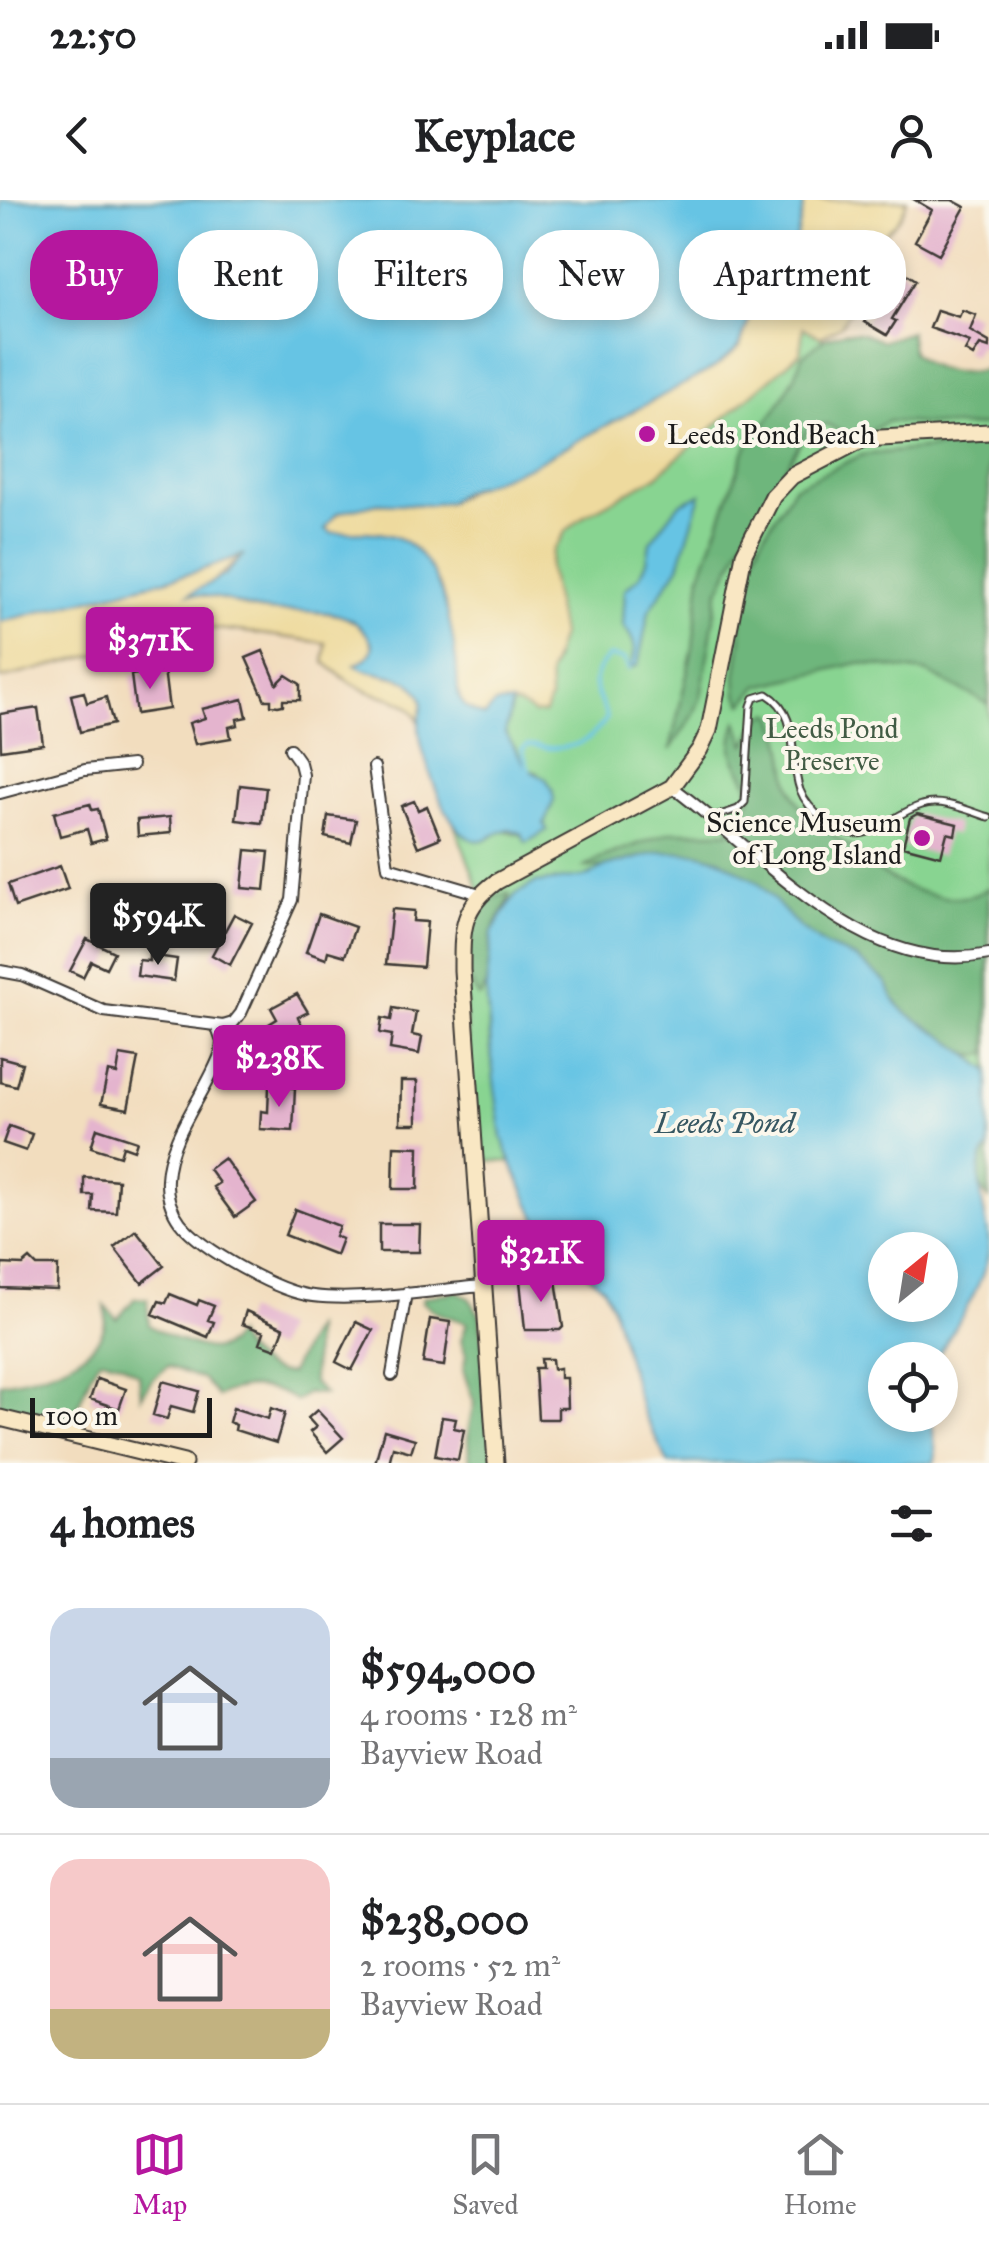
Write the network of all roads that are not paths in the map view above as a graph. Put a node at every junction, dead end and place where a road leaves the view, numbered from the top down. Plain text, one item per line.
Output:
1 (989, 432) edge
2 (290, 750) dead end
3 (132, 765) dead end
4 (374, 767) dead end
5 (672, 787) junction
6 (0, 793) edge
7 (714, 817) junction
8 (989, 817) edge
9 (480, 894) junction
10 (989, 954) edge
11 (0, 971) edge
12 (216, 1025) junction
13 (483, 1286) junction
14 (406, 1292) junction
15 (392, 1376) dead end
16 (0, 1418) edge
17 (184, 1463) edge
18 (496, 1463) edge

1 - 5 main road
2 - 12 street
3 - 6 street
4 - 9 street
5 - 7 street
5 - 9 main road
7 - 8 lane
7 - 10 street
9 - 13 main road
11 - 12 street
12 - 14 street
13 - 14 street
13 - 18 main road
14 - 15 street
16 - 17 main road

